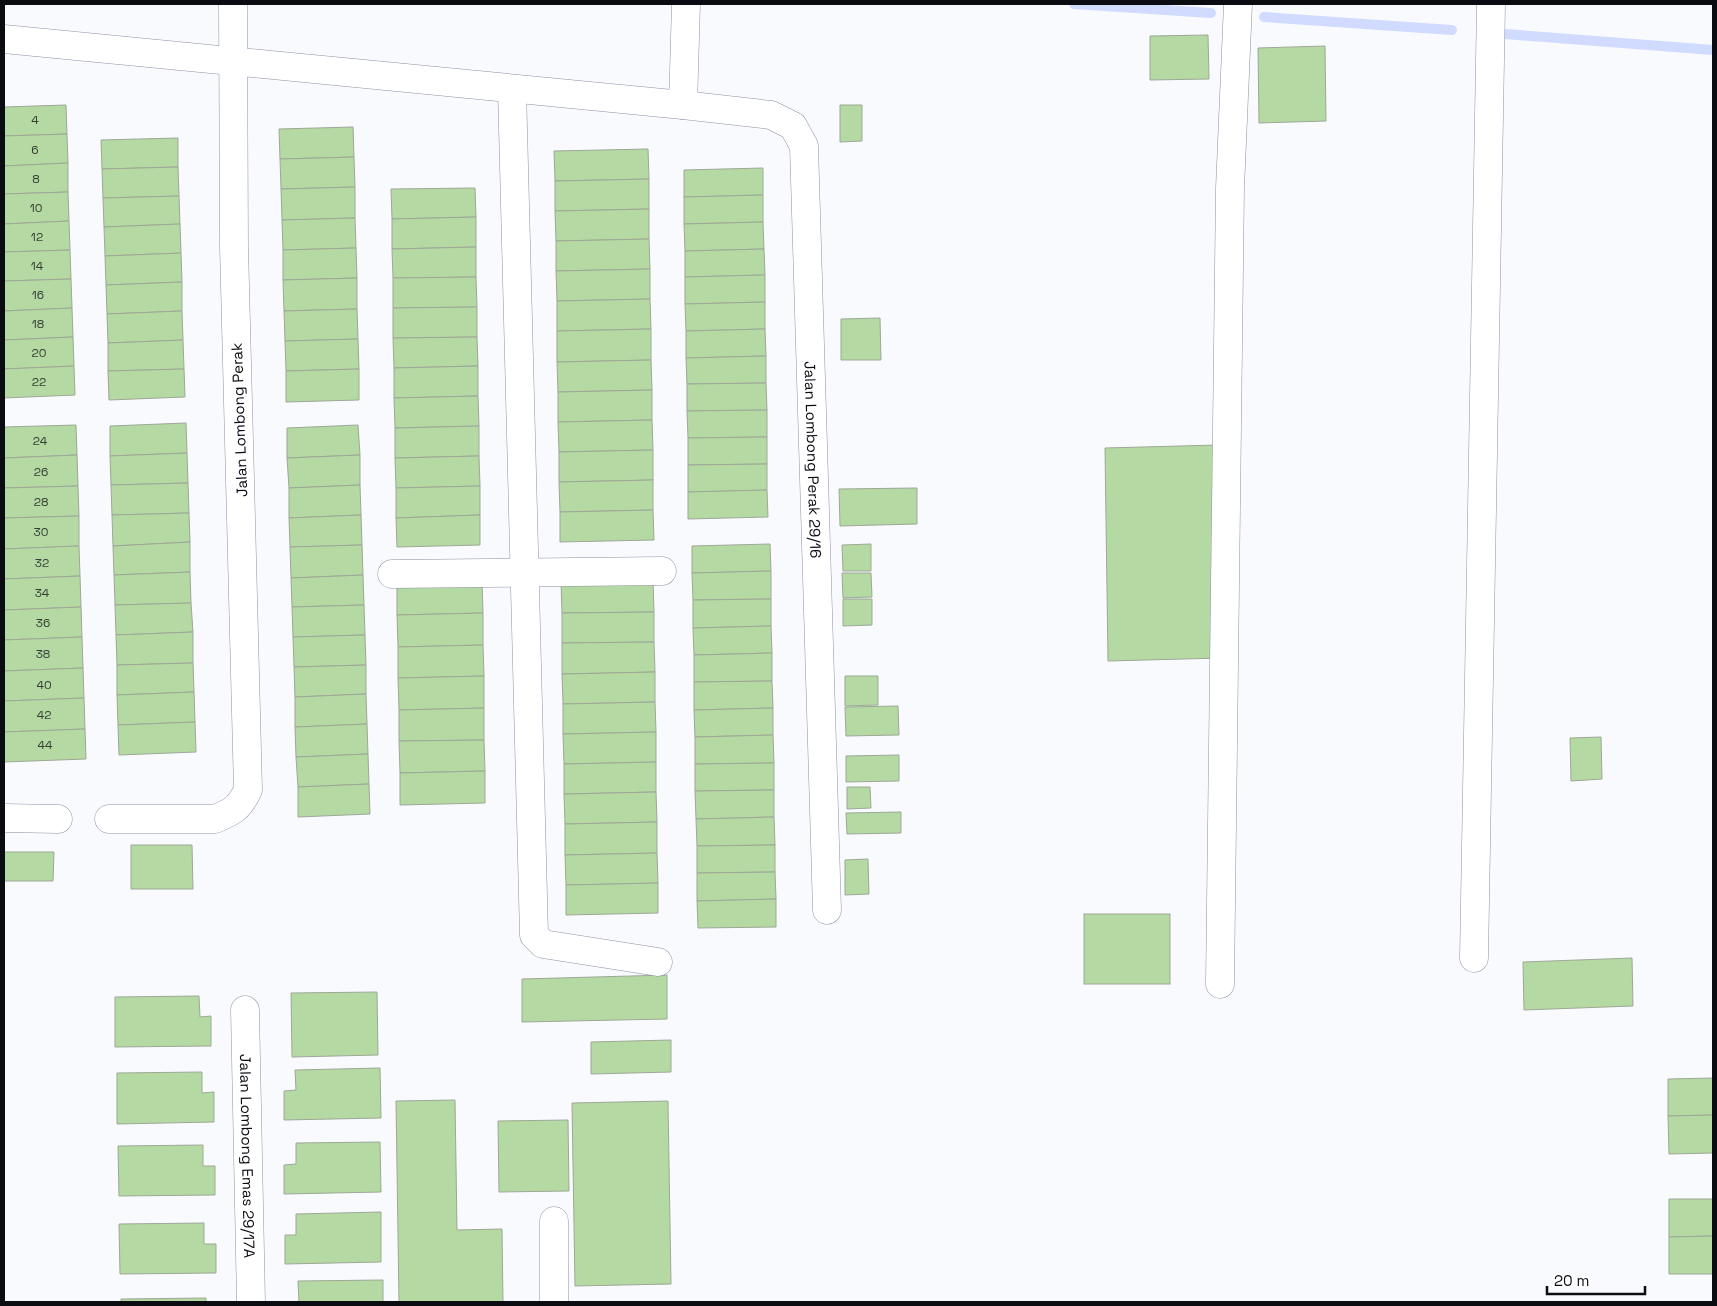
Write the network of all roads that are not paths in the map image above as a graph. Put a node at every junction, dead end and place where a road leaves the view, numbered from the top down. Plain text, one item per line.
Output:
1 (233, 4) edge
2 (686, 4) edge
3 (1238, 4) edge
4 (1491, 4) edge
5 (4, 39) edge
6 (233, 61) junction
7 (512, 89) junction
8 (683, 105) junction
9 (662, 571) dead end
10 (525, 572) junction
11 (392, 574) dead end
12 (4, 818) edge
13 (58, 819) dead end
14 (109, 819) dead end
15 (826, 910) dead end
16 (1474, 958) dead end
17 (658, 962) dead end
18 (1220, 984) dead end
19 (245, 1010) dead end
20 (554, 1221) dead end
21 (251, 1302) edge
22 (554, 1302) edge

1 - 6 street, Jalan Lombong Perak
2 - 8 street
3 - 18 street
4 - 16 street
5 - 6 street, Jalan Lombong Perak 29/16
6 - 7 street, Jalan Lombong Perak 29/16
6 - 14 street, Jalan Lombong Perak
7 - 8 street, Jalan Lombong Perak 29/16
7 - 10 street
8 - 15 street, Jalan Lombong Perak 29/16
9 - 10 street
10 - 11 street
10 - 17 street
12 - 13 street
19 - 21 street, Jalan Lombong Emas 29/17A
20 - 22 street

